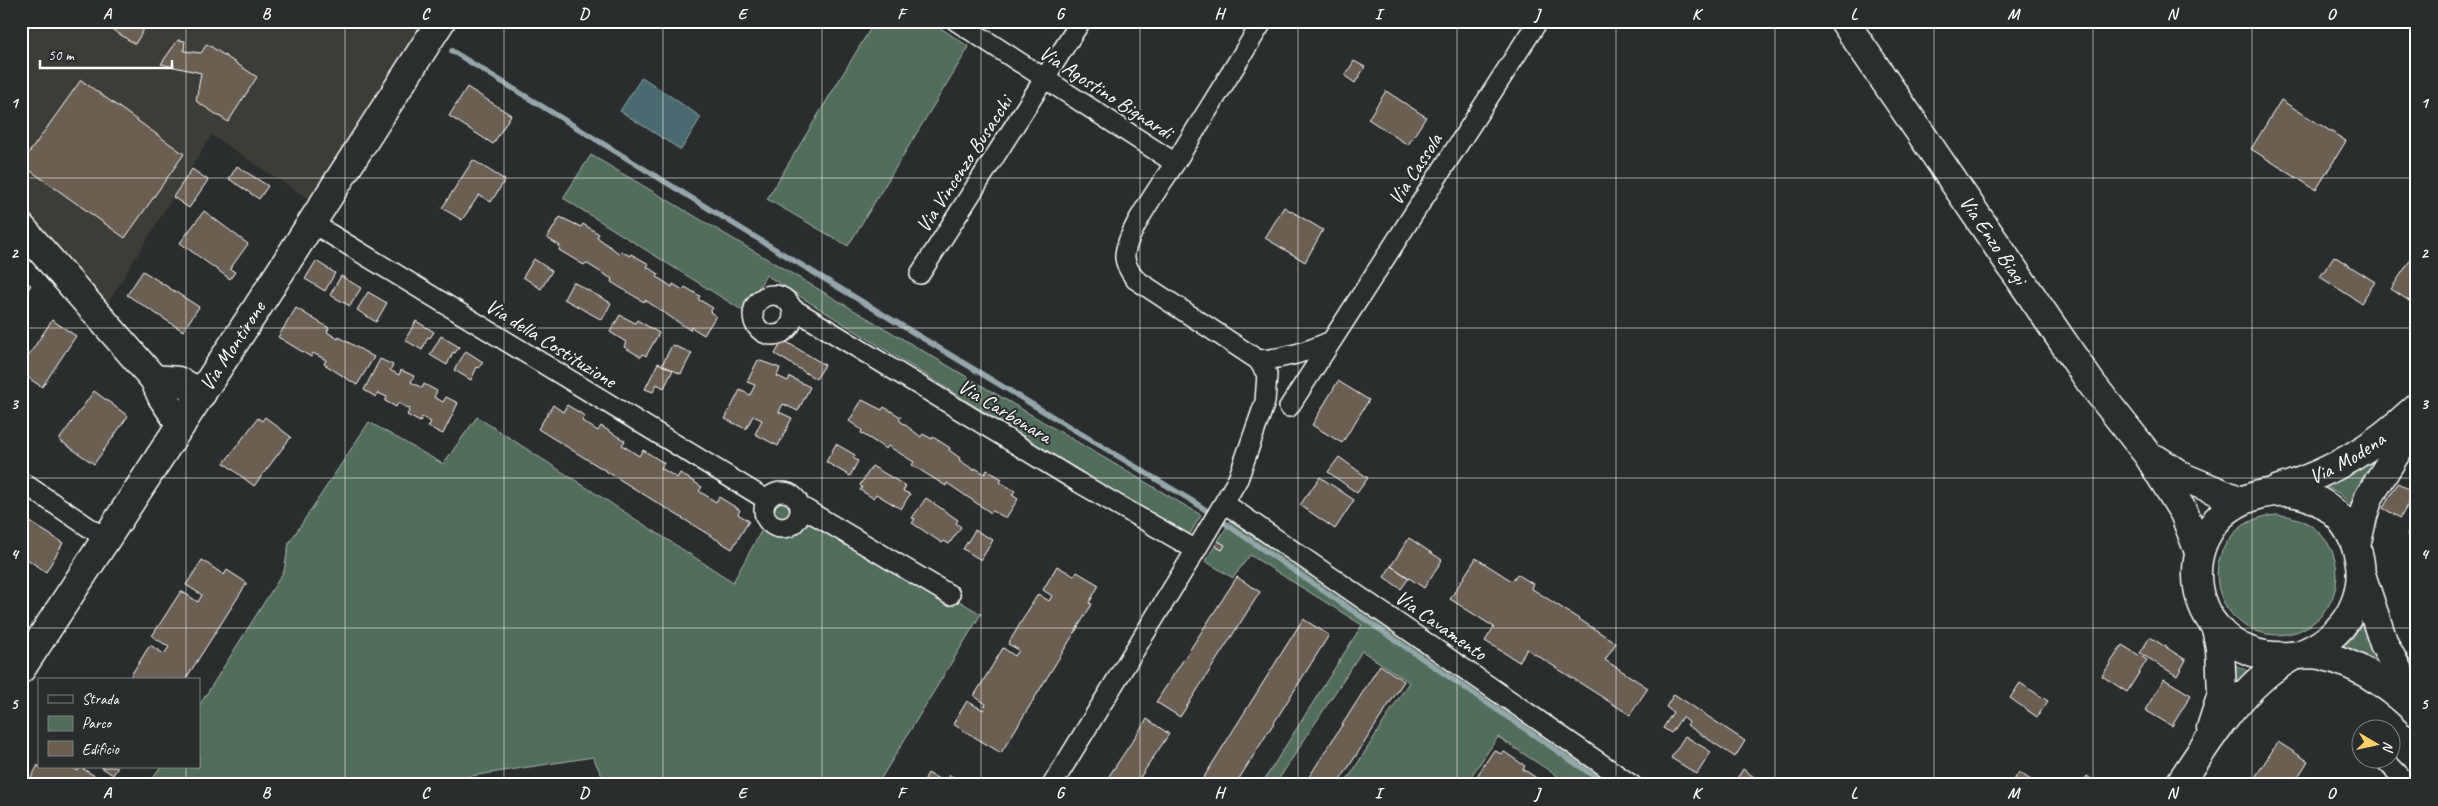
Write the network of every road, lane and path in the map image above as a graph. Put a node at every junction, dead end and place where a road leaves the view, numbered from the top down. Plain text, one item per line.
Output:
1 (441, 21) edge
2 (956, 21) edge
3 (1081, 21) edge
4 (1262, 21) edge
5 (1538, 21) edge
6 (1844, 21) edge
7 (1046, 79) junction
8 (1174, 162) junction
9 (312, 223) junction
10 (21, 227) edge
11 (920, 274) dead end
12 (792, 308) dead end
13 (1329, 342) junction
14 (1258, 360) junction
15 (154, 379) junction
16 (202, 394) junction
17 (2417, 406) edge
18 (1289, 407) dead end
19 (2417, 419) edge
20 (181, 425) junction
21 (2148, 455) junction
22 (21, 484) edge
23 (2253, 497) junction
24 (767, 500) junction
25 (1224, 503) junction
26 (800, 506) junction
27 (106, 539) junction
28 (2356, 546) junction
29 (1196, 550) junction
30 (2200, 552) junction
31 (2361, 574) junction
32 (950, 596) dead end
33 (2216, 628) junction
34 (2298, 654) junction
35 (21, 669) edge
36 (2417, 706) edge
37 (2417, 712) edge
38 (2202, 750) junction
39 (2392, 768) edge
40 (1052, 785) edge
41 (1632, 785) edge
42 (2179, 785) edge
43 (2410, 785) edge

1 - 9 main road, Via Montirone
2 - 7 street, Via Agostino Bignardi
3 - 7 street, Via Vincenzo Busacchi
4 - 8 street
5 - 13 street, Via Cassola
6 - 21 main road, Via Enzo Biagi
7 - 8 street, Via Agostino Bignardi
7 - 11 street, Via Vincenzo Busacchi
8 - 14 street, Via Agostino Bignardi
9 - 16 main road, Via Montirone
9 - 24 street, Via della Costituzione
10 - 15 main road
12 - 29 street, Via Carbonara
13 - 14 street
13 - 18 street, Via Cassola
14 - 25 street
15 - 16 main road
15 - 20 main road
16 - 20 main road, Via Montirone
17 - 23 main road, Via Modena
19 - 28 main road, Via Modena
20 - 27 main road, Via Montirone
21 - 23 main road, Via Enzo Biagi
21 - 30 main road, Via Enzo Biagi
22 - 27 street
23 - 28 main road, Via Modena
23 - 30 main road, Via Modena
24 - 26 street
24 - 26 street
25 - 29 street
25 - 41 street, Via Cavamento
26 - 32 street
27 - 35 main road, Via Montirone
28 - 31 main road, Via Modena
29 - 40 street
30 - 33 main road, Via Modena
31 - 34 main road, Via Modena
31 - 36 main road
33 - 34 main road, Via Modena
33 - 38 main road, Via Modena
34 - 37 main road
34 - 38 main road, Via Modena
38 - 42 main road, Via Modena
39 - 43 street

